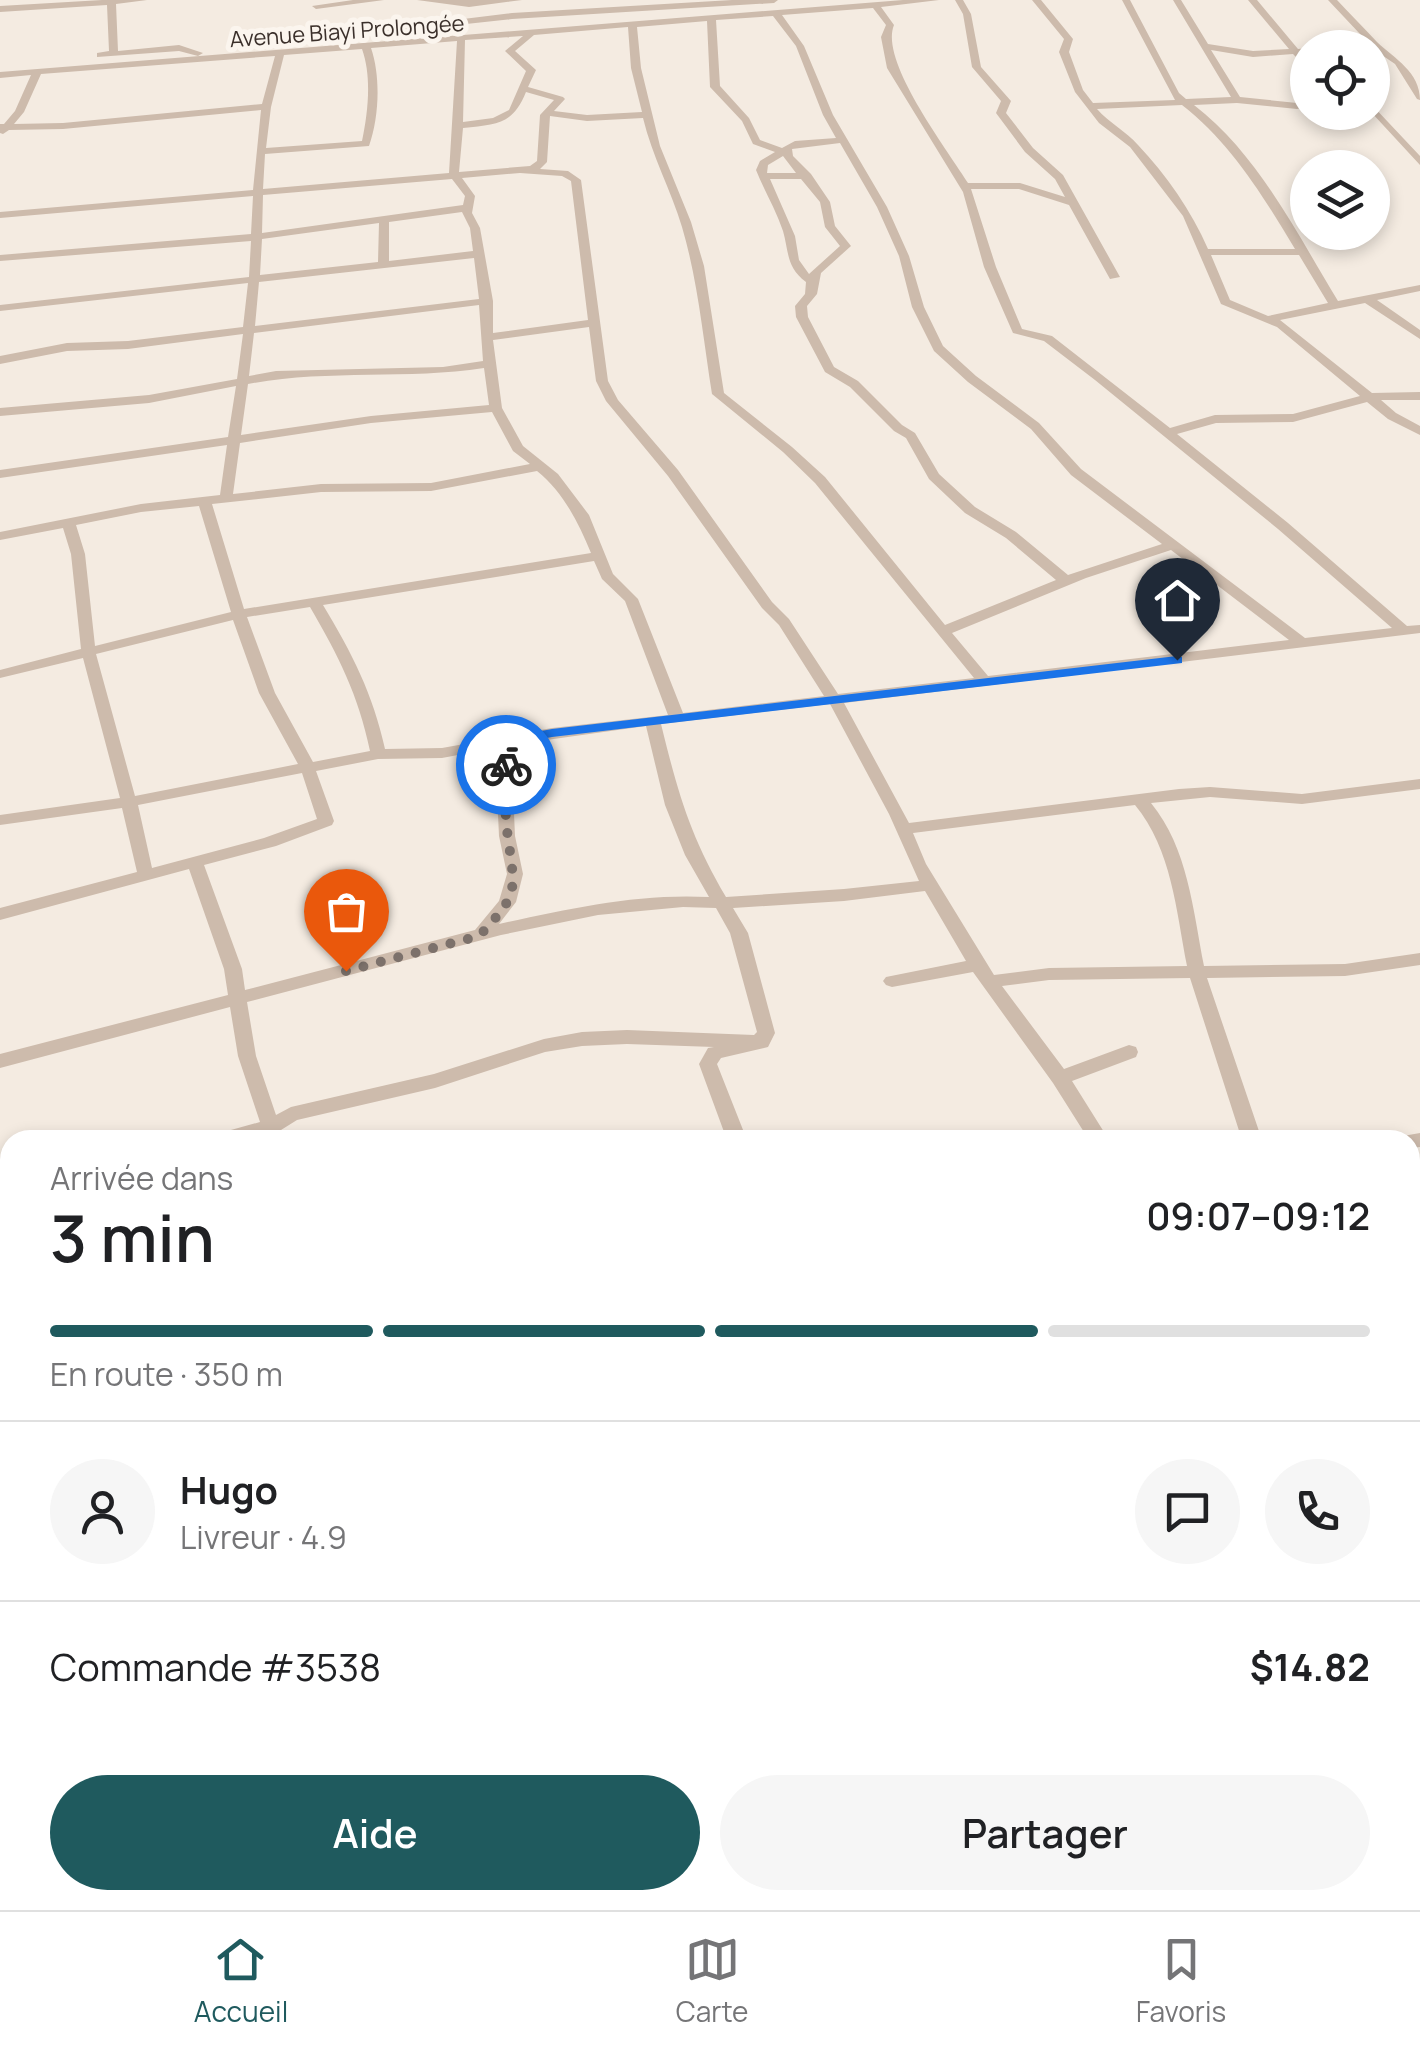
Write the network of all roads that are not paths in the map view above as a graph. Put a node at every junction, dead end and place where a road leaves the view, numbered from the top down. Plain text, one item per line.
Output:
1 (142, 0) edge
2 (380, 0) edge
3 (420, 0) edge
4 (616, 0) edge
5 (774, 0) edge
6 (936, 0) edge
7 (958, 0) edge
8 (1036, 0) edge
9 (1126, 0) edge
10 (1177, 0) edge
11 (1252, 0) edge
12 (1332, 0) edge
13 (111, 1) edge
14 (716, 2) edge
15 (314, 3) edge
16 (527, 6) edge
17 (876, 6) junction
18 (0, 9) edge
19 (626, 11) junction
20 (776, 14) junction
21 (711, 17) junction
22 (632, 24) junction
23 (331, 26) junction
24 (1359, 30) edge
25 (536, 33) junction
26 (461, 40) junction
27 (1204, 46) junction
28 (1290, 46) edge
29 (366, 47) junction
30 (337, 49) junction
31 (1290, 51) edge
32 (280, 53) junction
33 (114, 54) junction
34 (204, 58) junction
35 (1390, 58) edge
36 (0, 63) edge
37 (38, 71) junction
38 (0, 74) edge
39 (524, 89) junction
40 (1420, 97) edge
41 (1237, 100) junction
42 (1184, 102) junction
43 (1290, 103) edge
44 (1091, 106) junction
45 (265, 108) junction
46 (546, 113) junction
47 (648, 116) junction
48 (458, 126) junction
49 (1390, 128) edge
50 (2, 130) edge
51 (843, 140) junction
52 (785, 149) junction
53 (263, 151) junction
54 (1420, 162) edge
55 (523, 171) junction
56 (454, 174) junction
57 (763, 176) junction
58 (806, 176) junction
59 (964, 186) junction
60 (256, 192) junction
61 (1076, 204) junction
62 (467, 208) junction
63 (0, 215) edge
64 (384, 220) junction
65 (256, 237) junction
66 (1204, 252) junction
67 (1303, 252) junction
68 (479, 254) junction
69 (0, 258) edge
70 (823, 264) junction
71 (383, 266) junction
72 (796, 266) junction
73 (1114, 277) dead end
74 (809, 279) junction
75 (254, 280) junction
76 (1420, 288) edge
77 (1366, 299) junction
78 (487, 300) junction
79 (1334, 304) junction
80 (0, 308) edge
81 (1268, 319) junction
82 (595, 322) junction
83 (247, 332) junction
84 (487, 336) junction
85 (1420, 336) edge
86 (0, 360) edge
87 (489, 364) junction
88 (242, 380) junction
89 (1420, 396) edge
90 (1372, 398) junction
91 (496, 408) junction
92 (0, 412) edge
93 (1420, 431) edge
94 (1167, 432) junction
95 (235, 438) junction
96 (540, 466) junction
97 (0, 474) edge
98 (226, 499) junction
99 (204, 500) junction
100 (69, 525) junction
101 (0, 536) edge
102 (1173, 545) junction
103 (598, 556) junction
104 (1066, 581) junction
105 (314, 601) junction
106 (240, 614) junction
107 (944, 630) junction
108 (1412, 630) edge
109 (1303, 644) junction
110 (89, 654) junction
111 (0, 674) edge
112 (984, 682) junction
113 (833, 702) junction
114 (676, 718) junction
115 (652, 722) junction
116 (503, 742) junction
117 (378, 754) junction
118 (307, 766) junction
119 (1420, 784) edge
120 (1138, 798) junction
121 (128, 802) junction
122 (0, 820) edge
123 (904, 830) junction
124 (195, 862) junction
125 (146, 876) junction
126 (931, 886) junction
127 (722, 903) junction
128 (0, 914) edge
129 (479, 936) junction
130 (1420, 960) edge
131 (977, 964) junction
132 (1197, 974) junction
133 (892, 981) dead end
134 (990, 982) junction
135 (236, 1000) junction
136 (762, 1042) junction
137 (1128, 1052) dead end
138 (0, 1061) edge
139 (1060, 1078) junction
140 (272, 1130) edge
141 (276, 1130) edge
142 (732, 1130) edge
143 (1094, 1130) edge
144 (1249, 1130) edge

1 - 13 street
2 - 15 street
3 - 16 street
4 - 19 street
5 - 14 street
6 - 17 street, Avenue Biayi Prolongée
7 - 61 street
8 - 44 street
9 - 42 street
10 - 27 street
11 - 28 street
12 - 24 street
13 - 18 street
13 - 33 street
14 - 19 street
15 - 23 street
16 - 19 street
16 - 23 street
16 - 25 street
17 - 20 street, Avenue Biayi Prolongée
17 - 59 street
20 - 21 street, Avenue Biayi Prolongée
20 - 51 street
21 - 22 street, Avenue Biayi Prolongée
21 - 52 street
22 - 25 street, Avenue Biayi Prolongée
22 - 47 street
23 - 30 street
25 - 26 street, Avenue Biayi Prolongée
25 - 39 street
26 - 29 street, Avenue Biayi Prolongée
26 - 48 street
27 - 31 street
27 - 41 street
29 - 30 street, Avenue Biayi Prolongée
29 - 53 street
30 - 32 street, Avenue Biayi Prolongée
32 - 34 street, Avenue Biayi Prolongée
32 - 45 street
33 - 34 street
33 - 36 street
34 - 37 street, Avenue Biayi Prolongée
35 - 40 street
37 - 38 street, Avenue Biayi Prolongée
37 - 50 street
39 - 46 street
39 - 48 street
41 - 42 street
41 - 43 street
42 - 44 street
42 - 67 street
44 - 66 street
45 - 50 street
45 - 53 street
46 - 47 street
46 - 55 street
47 - 107 street
48 - 56 street
49 - 54 street
51 - 52 street
51 - 102 street
52 - 57 street
52 - 58 street
53 - 60 street
55 - 56 street
55 - 82 street
56 - 60 street
56 - 62 street
57 - 58 street
57 - 72 street
58 - 70 street
59 - 61 street
59 - 94 street
60 - 63 street
60 - 65 street
61 - 73 street
62 - 64 street
62 - 68 street
64 - 65 street
64 - 71 street
65 - 69 street
65 - 75 street
66 - 67 street
66 - 81 street
67 - 79 street
68 - 71 street
68 - 78 street
70 - 72 street
70 - 74 street
71 - 75 street
72 - 74 street
74 - 104 street
75 - 80 street
75 - 83 street
76 - 77 street
77 - 79 street
77 - 85 street
78 - 83 street
78 - 84 street
79 - 81 street
81 - 90 street
82 - 84 street
82 - 113 street
83 - 86 street
83 - 88 street
84 - 87 street
87 - 88 street
87 - 91 street
88 - 92 street
88 - 95 street
89 - 90 street
90 - 93 street
90 - 94 street
91 - 95 street
91 - 96 street
94 - 108 street
95 - 97 street
95 - 98 street
96 - 98 street
96 - 103 street
98 - 99 street
99 - 100 street
99 - 106 street
100 - 101 street
100 - 110 street
102 - 104 street
102 - 109 street
103 - 105 street
103 - 114 street
104 - 107 street
105 - 106 street
105 - 117 street
106 - 110 street
106 - 118 street
107 - 112 street
108 - 109 street
109 - 112 street
110 - 111 street
110 - 121 street
112 - 113 street
113 - 114 street
113 - 123 street
114 - 115 street
115 - 116 street
115 - 127 street
116 - 117 street
116 - 129 street
117 - 118 street
118 - 121 street
118 - 124 street
119 - 120 street
120 - 123 street
120 - 132 street
121 - 122 street
121 - 125 street
123 - 126 street
124 - 125 street
124 - 135 street
125 - 128 street
126 - 127 street
126 - 131 street
127 - 129 street
127 - 136 street
129 - 135 street
130 - 132 street
131 - 133 street
131 - 134 street
132 - 134 street
132 - 144 street
134 - 139 street
135 - 138 street
135 - 140 street
136 - 141 street
136 - 142 street
137 - 139 street
139 - 143 street

